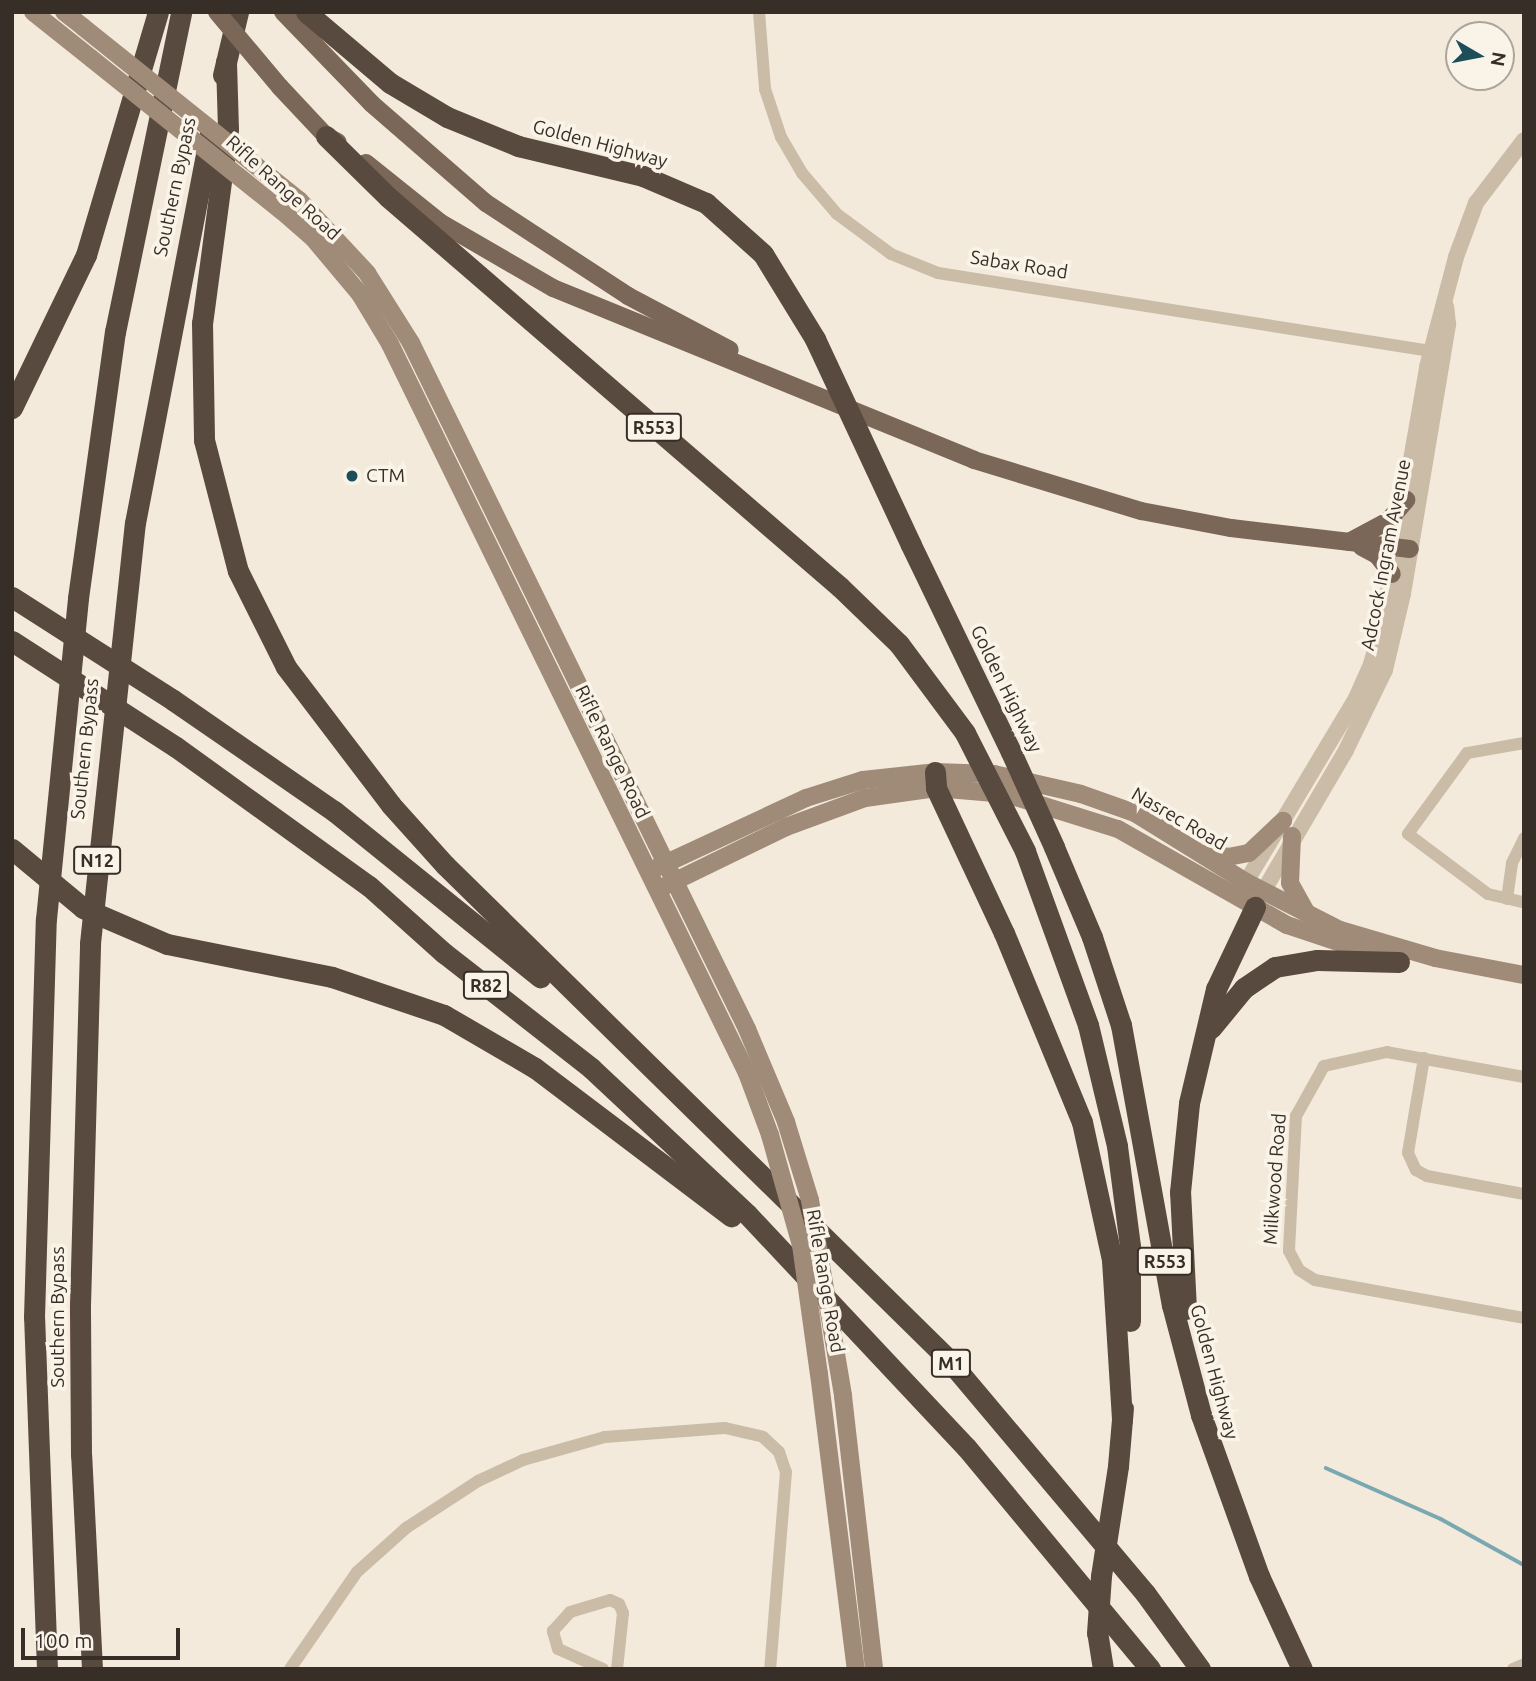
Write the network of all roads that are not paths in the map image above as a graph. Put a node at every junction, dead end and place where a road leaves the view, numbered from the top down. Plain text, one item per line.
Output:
1 (33, 12) edge
2 (64, 12) edge
3 (158, 12) edge
4 (181, 12) edge
5 (218, 12) edge
6 (238, 12) edge
7 (284, 12) edge
8 (306, 12) edge
9 (759, 12) edge
10 (226, 62) junction
11 (326, 136) junction
12 (1524, 140) edge
13 (1437, 352) junction
14 (814, 394) junction
15 (12, 408) edge
16 (1405, 500) junction
17 (1349, 542) junction
18 (1403, 548) junction
19 (1392, 574) junction
20 (12, 597) edge
21 (12, 641) edge
22 (1524, 743) edge
23 (936, 780) junction
24 (1288, 829) junction
25 (652, 834) junction
26 (1524, 838) edge
27 (1188, 846) junction
28 (12, 849) edge
29 (698, 849) junction
30 (714, 862) junction
31 (667, 864) junction
32 (648, 871) junction
33 (674, 881) junction
34 (657, 890) junction
35 (1250, 895) junction
36 (1507, 900) junction
37 (1524, 902) edge
38 (686, 904) junction
39 (1308, 916) junction
40 (1399, 962) junction
41 (1524, 975) edge
42 (1524, 985) edge
43 (1201, 1042) junction
44 (1424, 1058) junction
45 (1524, 1077) edge
46 (671, 1086) junction
47 (1524, 1194) edge
48 (776, 1247) junction
49 (1524, 1318) edge
50 (1200, 1415) junction
51 (1122, 1420) junction
52 (1524, 1664) edge
53 (47, 1669) edge
54 (92, 1669) edge
55 (289, 1669) edge
56 (603, 1669) edge
57 (617, 1669) edge
58 (770, 1669) edge
59 (856, 1669) edge
60 (874, 1669) edge
61 (1103, 1669) edge
62 (1150, 1669) edge
63 (1200, 1669) edge
64 (1301, 1669) edge
65 (1513, 1669) edge

1 - 32 main road, Rifle Range Road, bridge
2 - 25 main road, Rifle Range Road, bridge
3 - 15 highway
4 - 53 highway, Southern Bypass / N12
5 - 11 main road, R553, bridge
6 - 10 highway, Southern Bypass / N12
7 - 14 main road
8 - 50 highway, Golden Highway / R553, bridge
9 - 13 street, Sabax Road
10 - 46 highway
10 - 54 highway, Southern Bypass / N12
11 - 14 main road
11 - 51 highway, R553, bridge
12 - 13 street, Adcock Ingram Avenue
13 - 16 street, Adcock Ingram Avenue
13 - 18 street, Adcock Ingram Avenue
14 - 17 main road
16 - 17 main road
16 - 18 street, Adcock Ingram Avenue
17 - 18 main road
17 - 19 main road
18 - 19 street, Adcock Ingram Avenue
18 - 24 street, Adcock Ingram Avenue
19 - 24 street, Adcock Ingram Avenue
20 - 46 highway, R82, bridge
21 - 48 highway, R82, bridge
22 - 36 street
23 - 27 main road, Nasrec Road
23 - 29 main road, Nasrec Road
23 - 30 main road, Nasrec Road
23 - 35 main road, Nasrec Road
23 - 51 highway
24 - 27 main road
24 - 35 street, Adcock Ingram Avenue
24 - 39 main road
25 - 29 main road
25 - 31 main road, Rifle Range Road
26 - 36 street
27 - 35 main road, Nasrec Road
28 - 48 highway, bridge
29 - 31 main road, Nasrec Road
30 - 33 main road, Nasrec Road
30 - 38 main road
31 - 32 main road, Nasrec Road
31 - 33 main road, Rifle Range Road
32 - 34 main road, Rifle Range Road
33 - 34 main road, Nasrec Road
33 - 38 main road, Rifle Range Road
34 - 59 main road, Rifle Range Road, bridge
35 - 39 main road, Nasrec Road
35 - 40 main road, Nasrec Road
35 - 43 highway
36 - 37 street
38 - 60 main road, Rifle Range Road, bridge
39 - 41 main road, Nasrec Road
40 - 42 main road, Nasrec Road
40 - 43 highway
43 - 50 highway
44 - 45 street, Milkwood Road
44 - 47 street
44 - 49 street, Milkwood Road
46 - 63 highway, M1
48 - 62 highway, M1
50 - 64 highway, Golden Highway / R553
51 - 61 highway, R553, bridge
52 - 65 street
55 - 58 street
56 - 57 street

